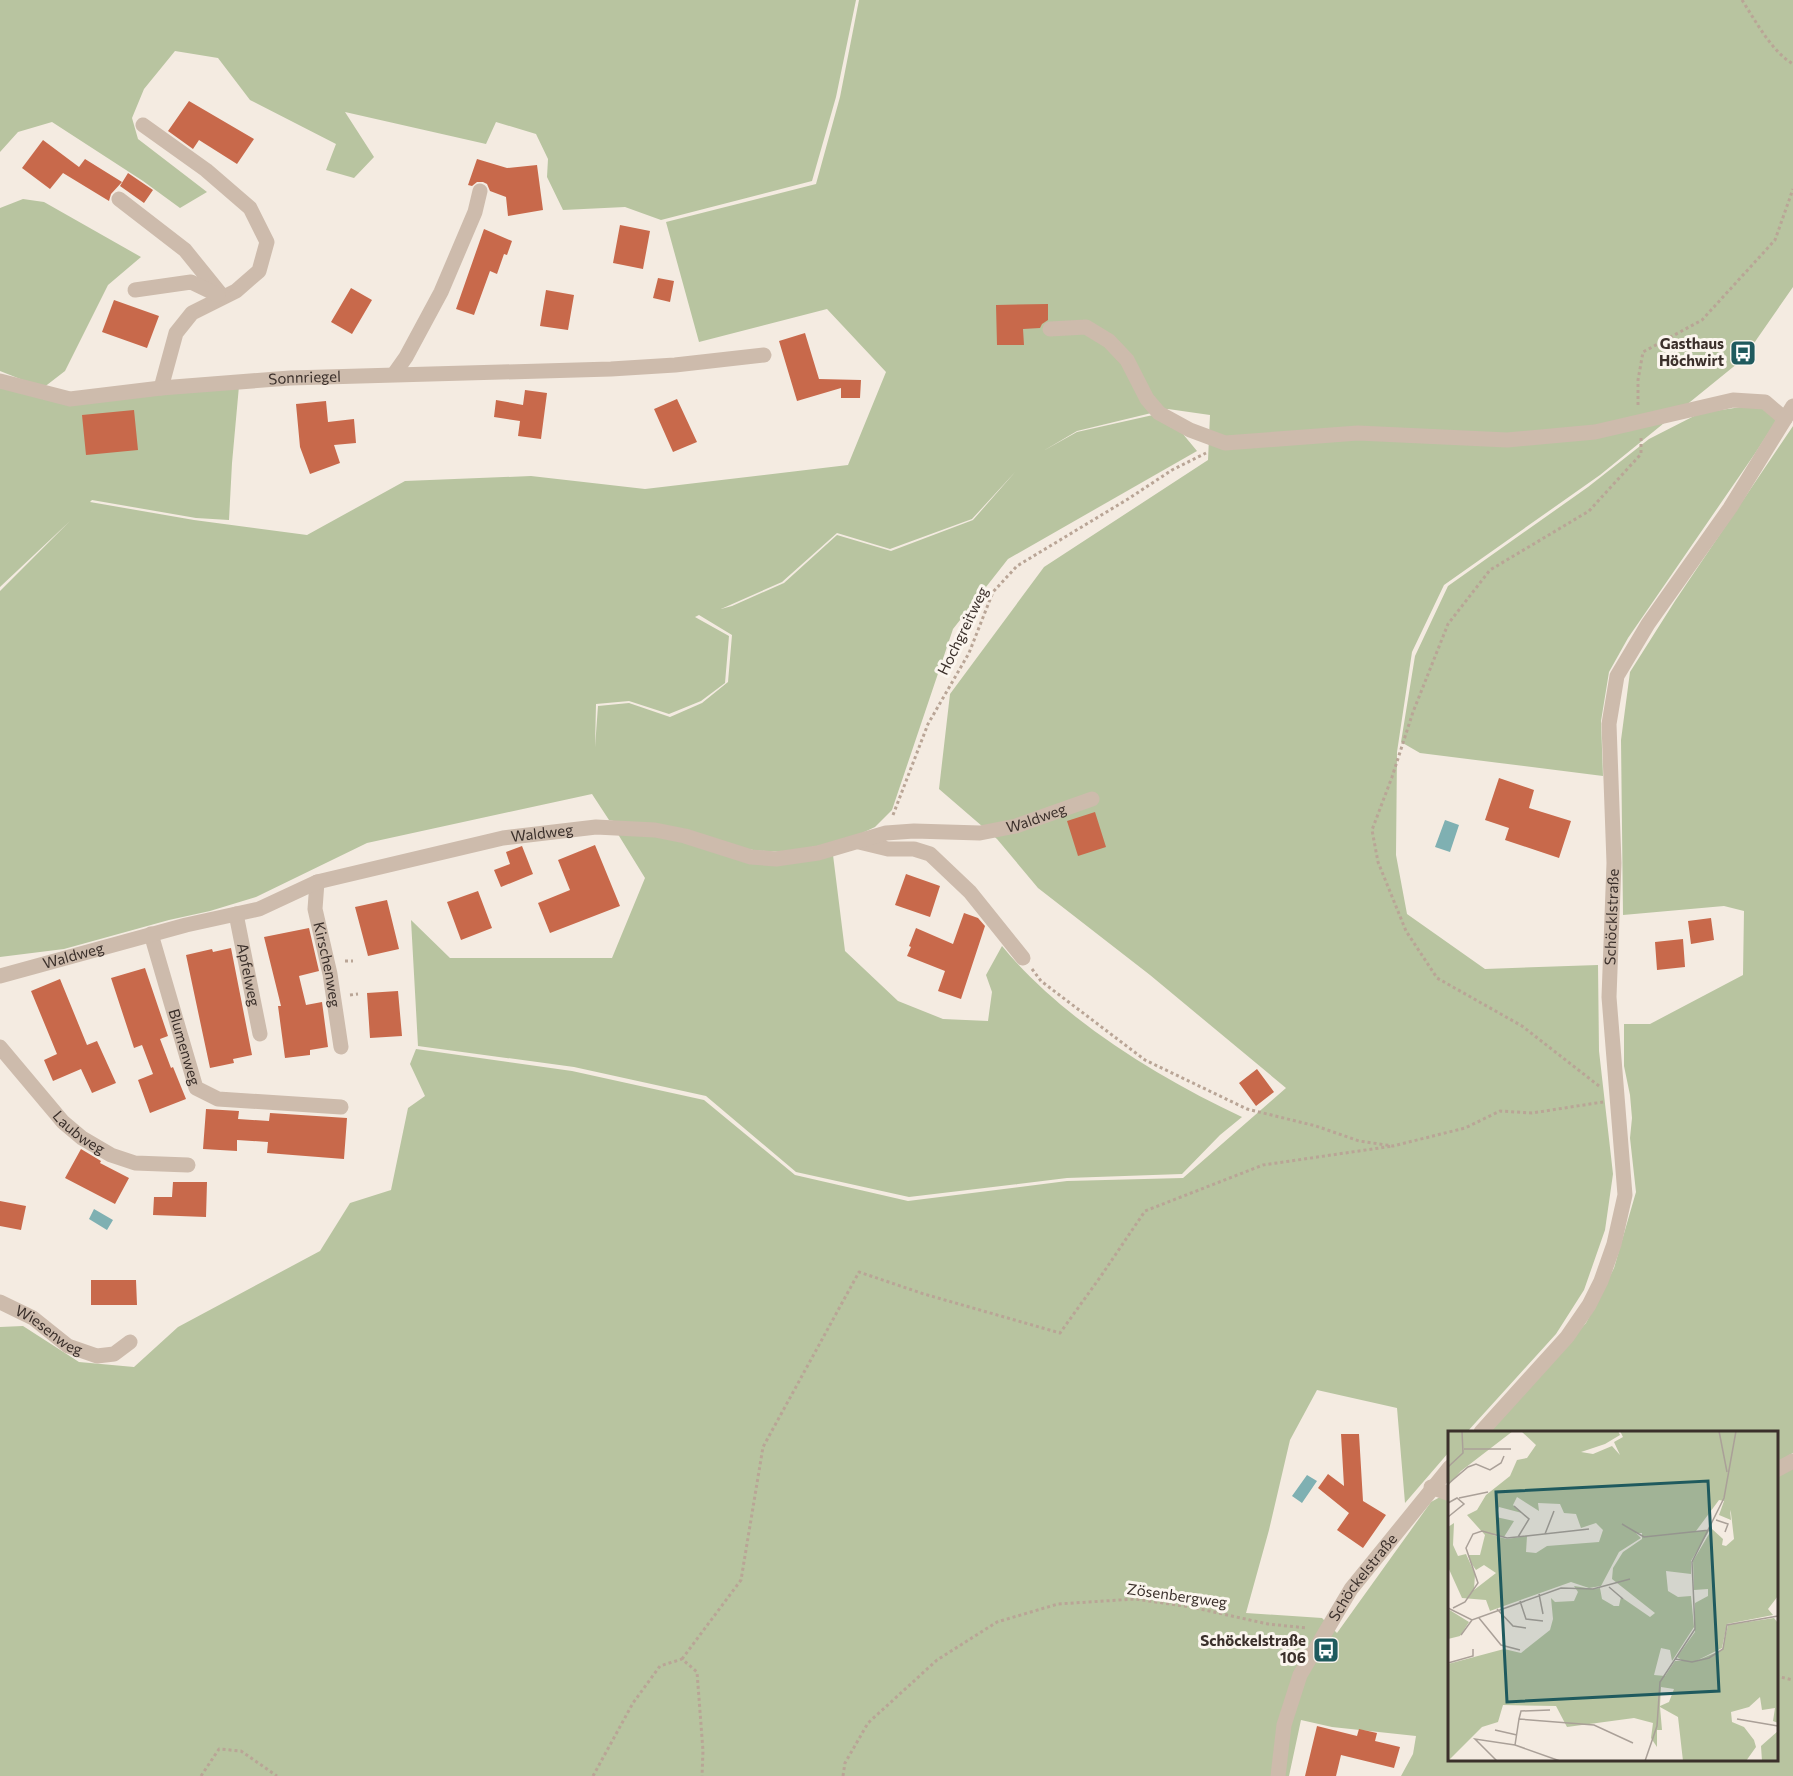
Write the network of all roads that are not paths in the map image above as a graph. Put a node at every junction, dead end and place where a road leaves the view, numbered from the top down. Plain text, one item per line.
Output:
1 (143, 125) dead end
2 (480, 191) dead end
3 (119, 199) dead end
4 (135, 290) dead end
5 (223, 297) junction
6 (1050, 329) dead end
7 (764, 355) dead end
8 (394, 374) junction
9 (0, 381) edge
10 (161, 388) junction
11 (1789, 412) edge
12 (1092, 799) dead end
13 (859, 842) junction
14 (317, 882) junction
15 (236, 914) junction
16 (151, 934) junction
17 (1023, 958) road end
18 (0, 976) edge
19 (260, 1034) dead end
20 (0, 1047) edge
21 (340, 1047) dead end
22 (341, 1107) dead end
23 (188, 1165) dead end
24 (0, 1302) edge
25 (130, 1342) dead end
26 (1482, 1431) edge
27 (1793, 1461) edge
28 (1448, 1468) edge
29 (1778, 1469) edge
30 (1431, 1488) junction
31 (1448, 1494) edge
32 (1278, 1776) edge

1 - 5 street
2 - 8 street
3 - 5 street
4 - 5 street
5 - 10 street
6 - 11 street
7 - 8 street, Sonnriegel
8 - 10 street, Sonnriegel
9 - 10 street, Sonnriegel
11 - 26 street, Schöcklstraße
12 - 13 street, Waldweg
13 - 14 street, Waldweg
13 - 17 street
14 - 15 street, Waldweg
14 - 21 street, Kirschenweg
15 - 16 street, Waldweg
15 - 19 street, Apfelweg
16 - 18 street, Waldweg
16 - 22 street, Blumenweg
20 - 23 street, Laubweg
24 - 25 street, Wiesenweg
27 - 29 street
28 - 30 street
30 - 31 street
30 - 32 street, Schöckelstraße

